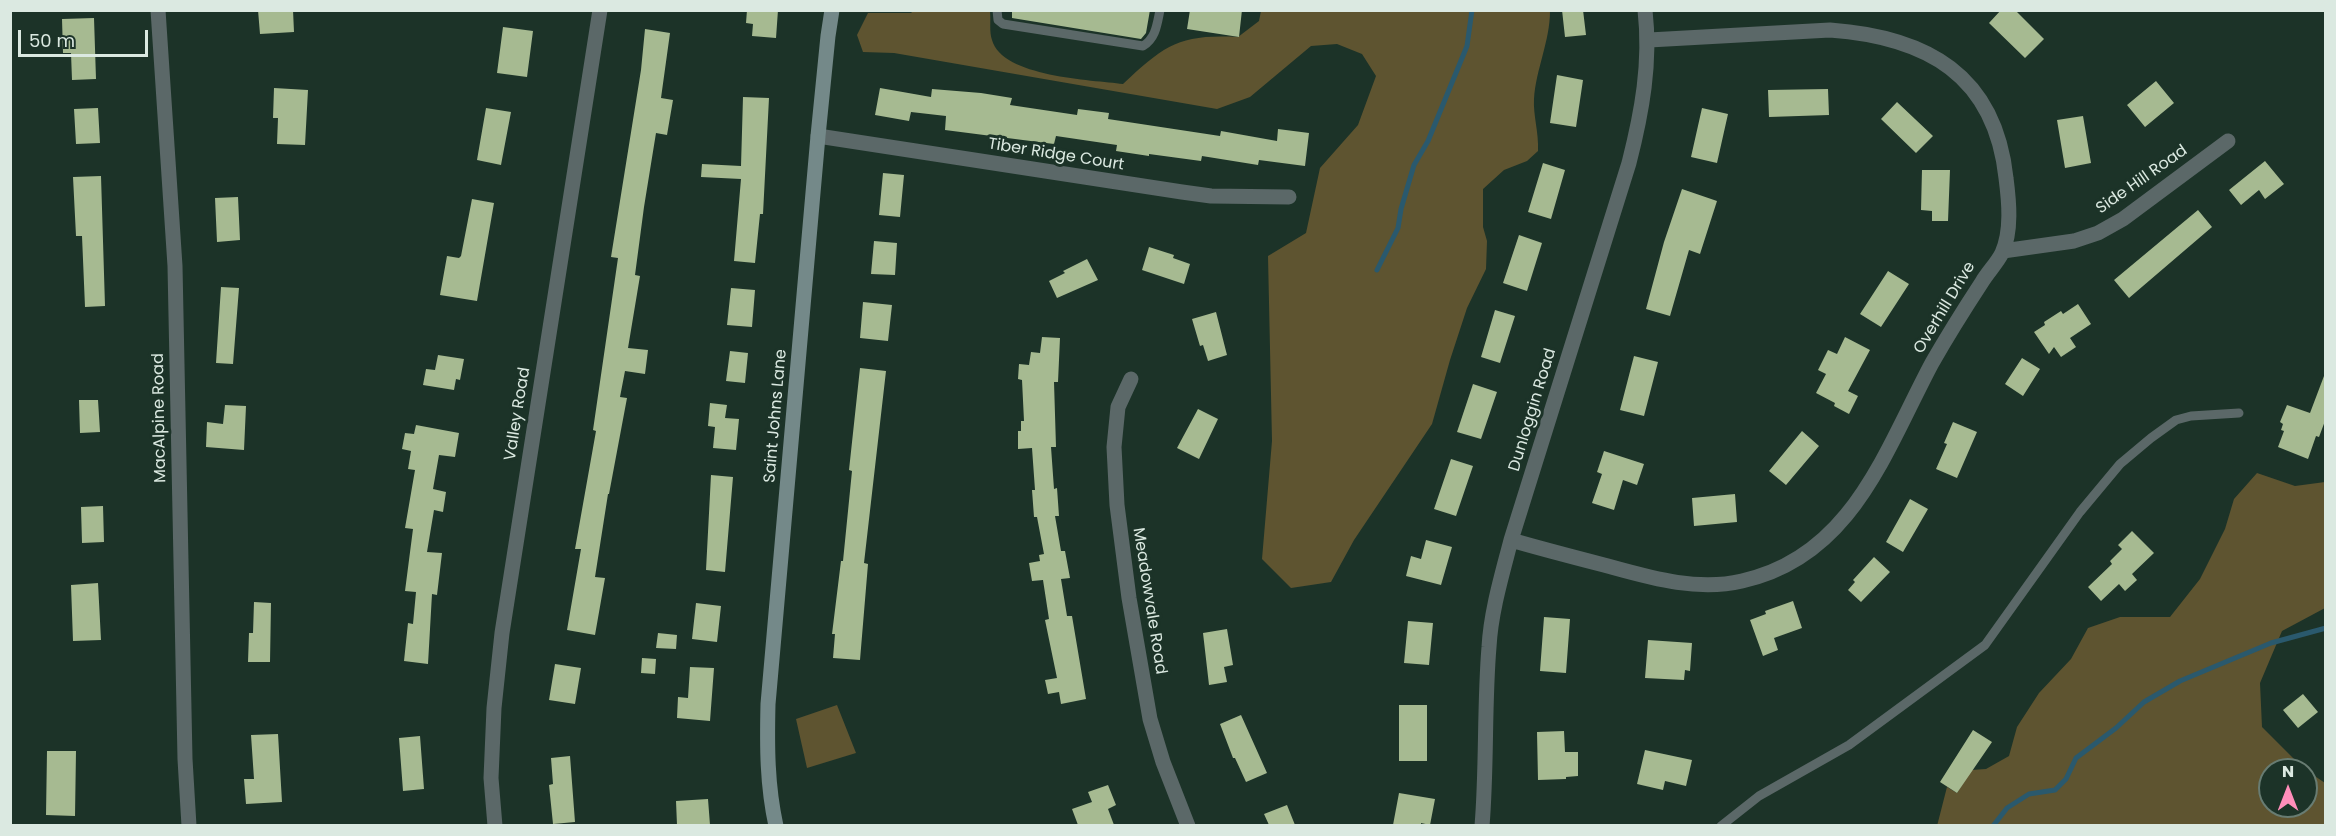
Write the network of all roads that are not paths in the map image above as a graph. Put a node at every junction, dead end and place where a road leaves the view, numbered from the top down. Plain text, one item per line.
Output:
1 (158, 10) edge
2 (600, 10) edge
3 (832, 10) edge
4 (997, 10) edge
5 (1160, 10) edge
6 (1645, 10) edge
7 (1648, 40) junction
8 (818, 136) junction
9 (2228, 141) dead end
10 (1289, 197) dead end
11 (2002, 251) junction
12 (1131, 379) dead end
13 (2239, 413) dead end
14 (1511, 540) junction
15 (189, 825) edge
16 (495, 825) edge
17 (776, 825) edge
18 (1188, 825) edge
19 (1482, 825) edge
20 (1721, 825) edge

1 - 15 street, MacAlpine Road
2 - 16 street, Valley Road
3 - 8 street, Saint Johns Lane
4 - 5 lane
6 - 7 street, Dunloggin Road
7 - 11 street, Overhill Drive
7 - 14 street, Dunloggin Road
8 - 10 street, Tiber Ridge Court
8 - 17 street, Saint Johns Lane
9 - 11 street, Side Hill Road
11 - 14 street, Overhill Drive
12 - 18 street, Meadowvale Road
13 - 20 lane
14 - 19 street, Dunloggin Road

